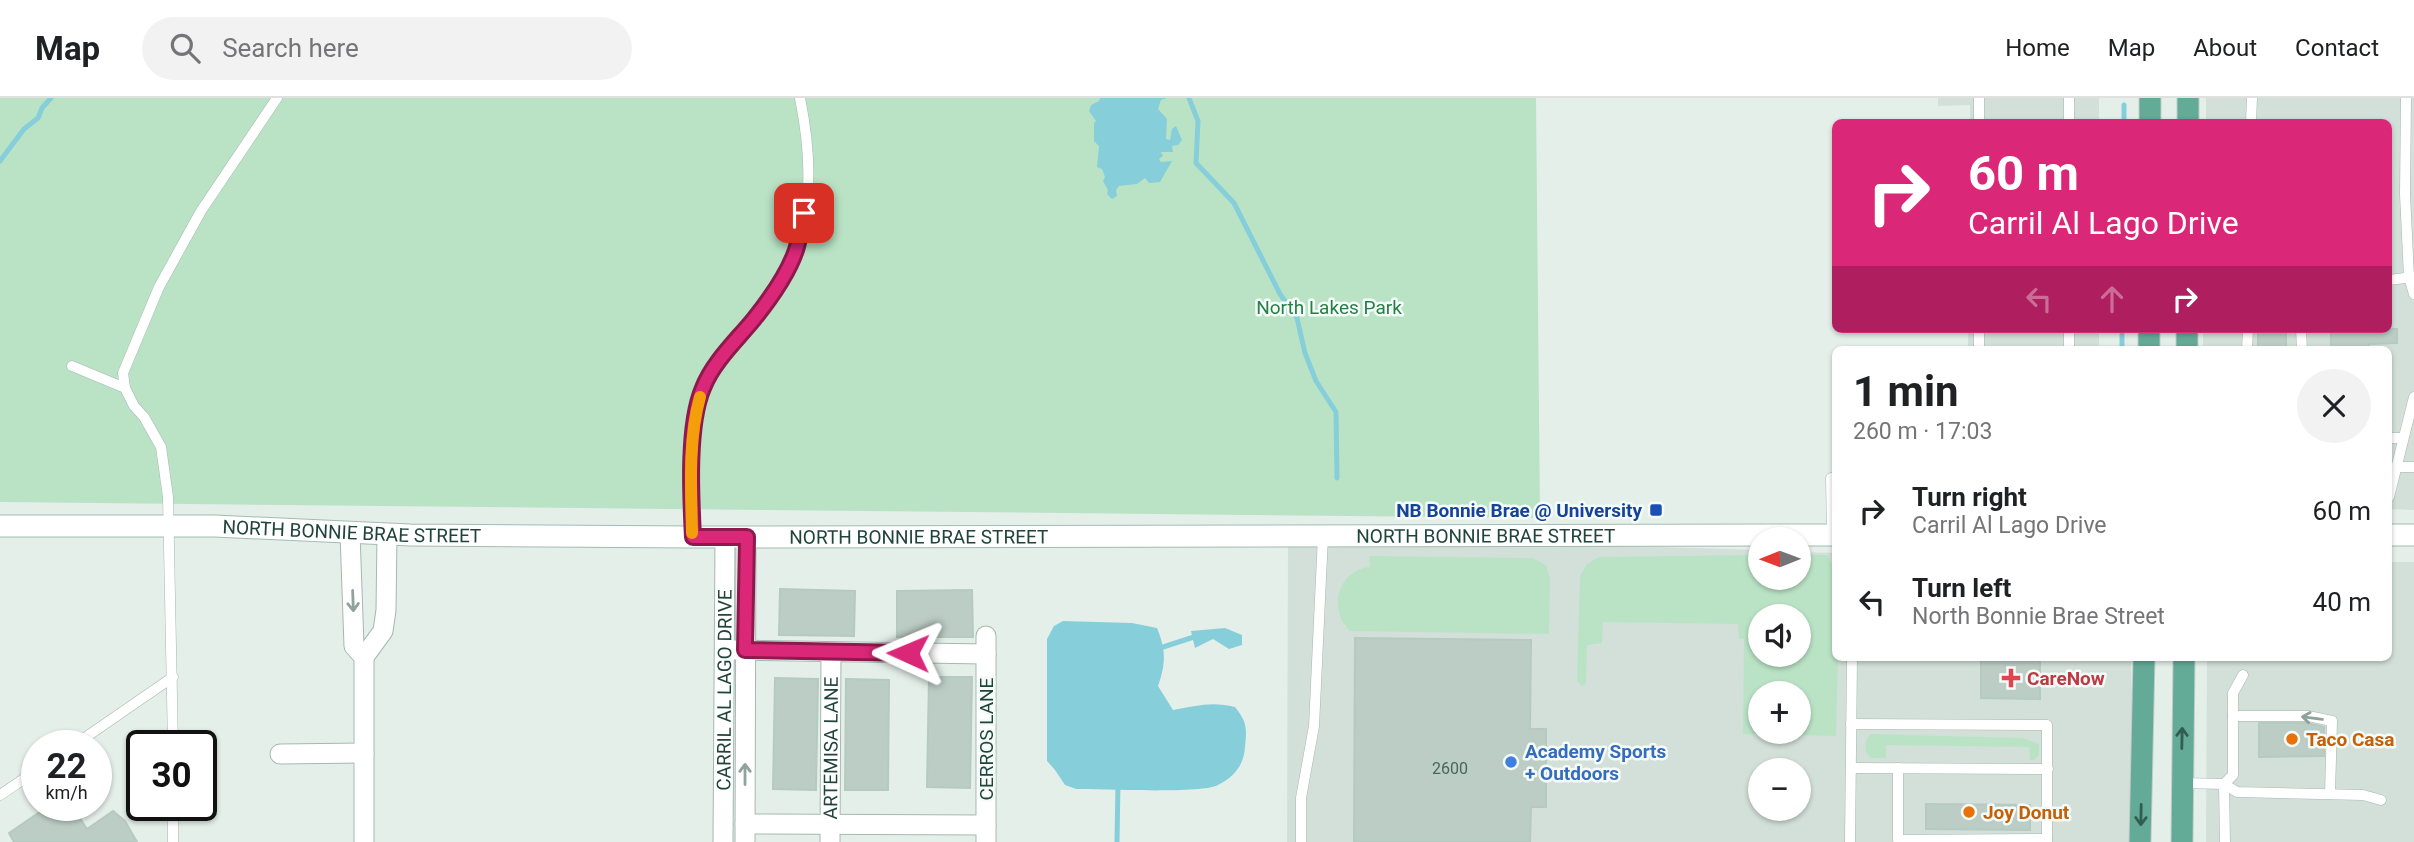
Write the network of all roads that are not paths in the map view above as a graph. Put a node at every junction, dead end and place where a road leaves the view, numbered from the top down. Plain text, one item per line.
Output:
1 (277, 98) edge
2 (800, 98) edge
3 (1979, 98) edge
4 (2069, 98) edge
5 (2150, 98) edge
6 (2188, 98) edge
7 (2252, 98) edge
8 (2406, 98) edge
9 (1979, 119) edge
10 (2069, 119) edge
11 (2150, 119) edge
12 (2188, 119) edge
13 (2251, 119) edge
14 (2410, 149) edge
15 (2411, 277) edge
16 (2392, 279) edge
17 (2414, 294) edge
18 (72, 366) dead end
19 (125, 388) junction
20 (2414, 397) edge
21 (2392, 438) edge
22 (2402, 438) junction
23 (2396, 467) junction
24 (2414, 467) edge
25 (1832, 478) edge
26 (2392, 484) edge
27 (1832, 497) edge
28 (0, 526) edge
29 (170, 526) junction
30 (350, 533) junction
31 (387, 534) junction
32 (1832, 535) edge
33 (2392, 535) edge
34 (2414, 535) edge
35 (1323, 536) junction
36 (693, 537) junction
37 (736, 537) junction
38 (724, 649) junction
39 (745, 650) junction
40 (831, 652) junction
41 (364, 657) junction
42 (1853, 661) edge
43 (2144, 661) edge
44 (2183, 661) edge
45 (2244, 675) dead end
46 (173, 677) junction
47 (2233, 716) junction
48 (1852, 724) junction
49 (96, 730) edge
50 (173, 730) edge
51 (364, 753) junction
52 (280, 754) dead end
53 (1851, 768) junction
54 (1898, 768) junction
55 (2048, 769) junction
56 (21, 781) edge
57 (2182, 783) junction
58 (2224, 784) junction
59 (2330, 794) junction
60 (0, 795) edge
61 (2381, 800) dead end
62 (173, 821) edge
63 (745, 833) edge
64 (830, 833) edge
65 (986, 833) edge
66 (2048, 841) edge
67 (173, 842) edge
68 (364, 842) edge
69 (723, 842) edge
70 (1301, 842) edge
71 (1850, 842) edge
72 (2140, 842) edge
73 (2182, 842) edge
74 (2225, 842) edge

1 - 19 lane
2 - 36 lane
3 - 9 lane
4 - 10 lane
5 - 11 main road
6 - 12 main road
7 - 13 lane
8 - 14 lane
14 - 15 lane
15 - 16 lane
15 - 17 lane
18 - 19 lane
19 - 29 lane
20 - 22 lane
21 - 22 lane
22 - 23 lane
23 - 24 lane
23 - 26 lane
25 - 27 lane
28 - 29 main road, NORTH BONNIE BRAE STREET
29 - 30 main road, NORTH BONNIE BRAE STREET
29 - 46 lane
30 - 31 main road, NORTH BONNIE BRAE STREET
30 -> 41 street
31 - 36 main road, NORTH BONNIE BRAE STREET
31 - 41 street
32 - 35 main road, NORTH BONNIE BRAE STREET
33 - 34 main road
35 - 37 main road, NORTH BONNIE BRAE STREET
35 - 70 lane
36 - 37 main road, NORTH BONNIE BRAE STREET
37 - 38 street, CARRIL AL LAGO DRIVE
37 - 39 street, CARRIL AL LAGO DRIVE
38 - 39 street
38 - 69 street, CARRIL AL LAGO DRIVE
39 - 40 street
63 -> 39 street, CARRIL AL LAGO DRIVE
40 - 64 street, ARTEMISA LANE
40 - 65 street, CERROS LANE
41 - 51 street
42 - 48 lane
43 -> 72 main road
57 -> 44 main road
45 - 47 lane
46 - 49 lane
46 - 50 lane
47 - 58 lane
59 -> 47 lane
48 - 53 lane
48 - 55 lane
51 - 52 street
51 - 68 street
53 - 54 lane
53 - 71 lane
54 - 55 lane
54 - 66 lane
55 - 66 lane
56 - 60 lane
57 - 58 lane
57 - 73 main road
58 - 59 lane
58 - 74 lane
59 - 61 lane
62 - 67 lane
63 - 64 street
64 - 65 street

